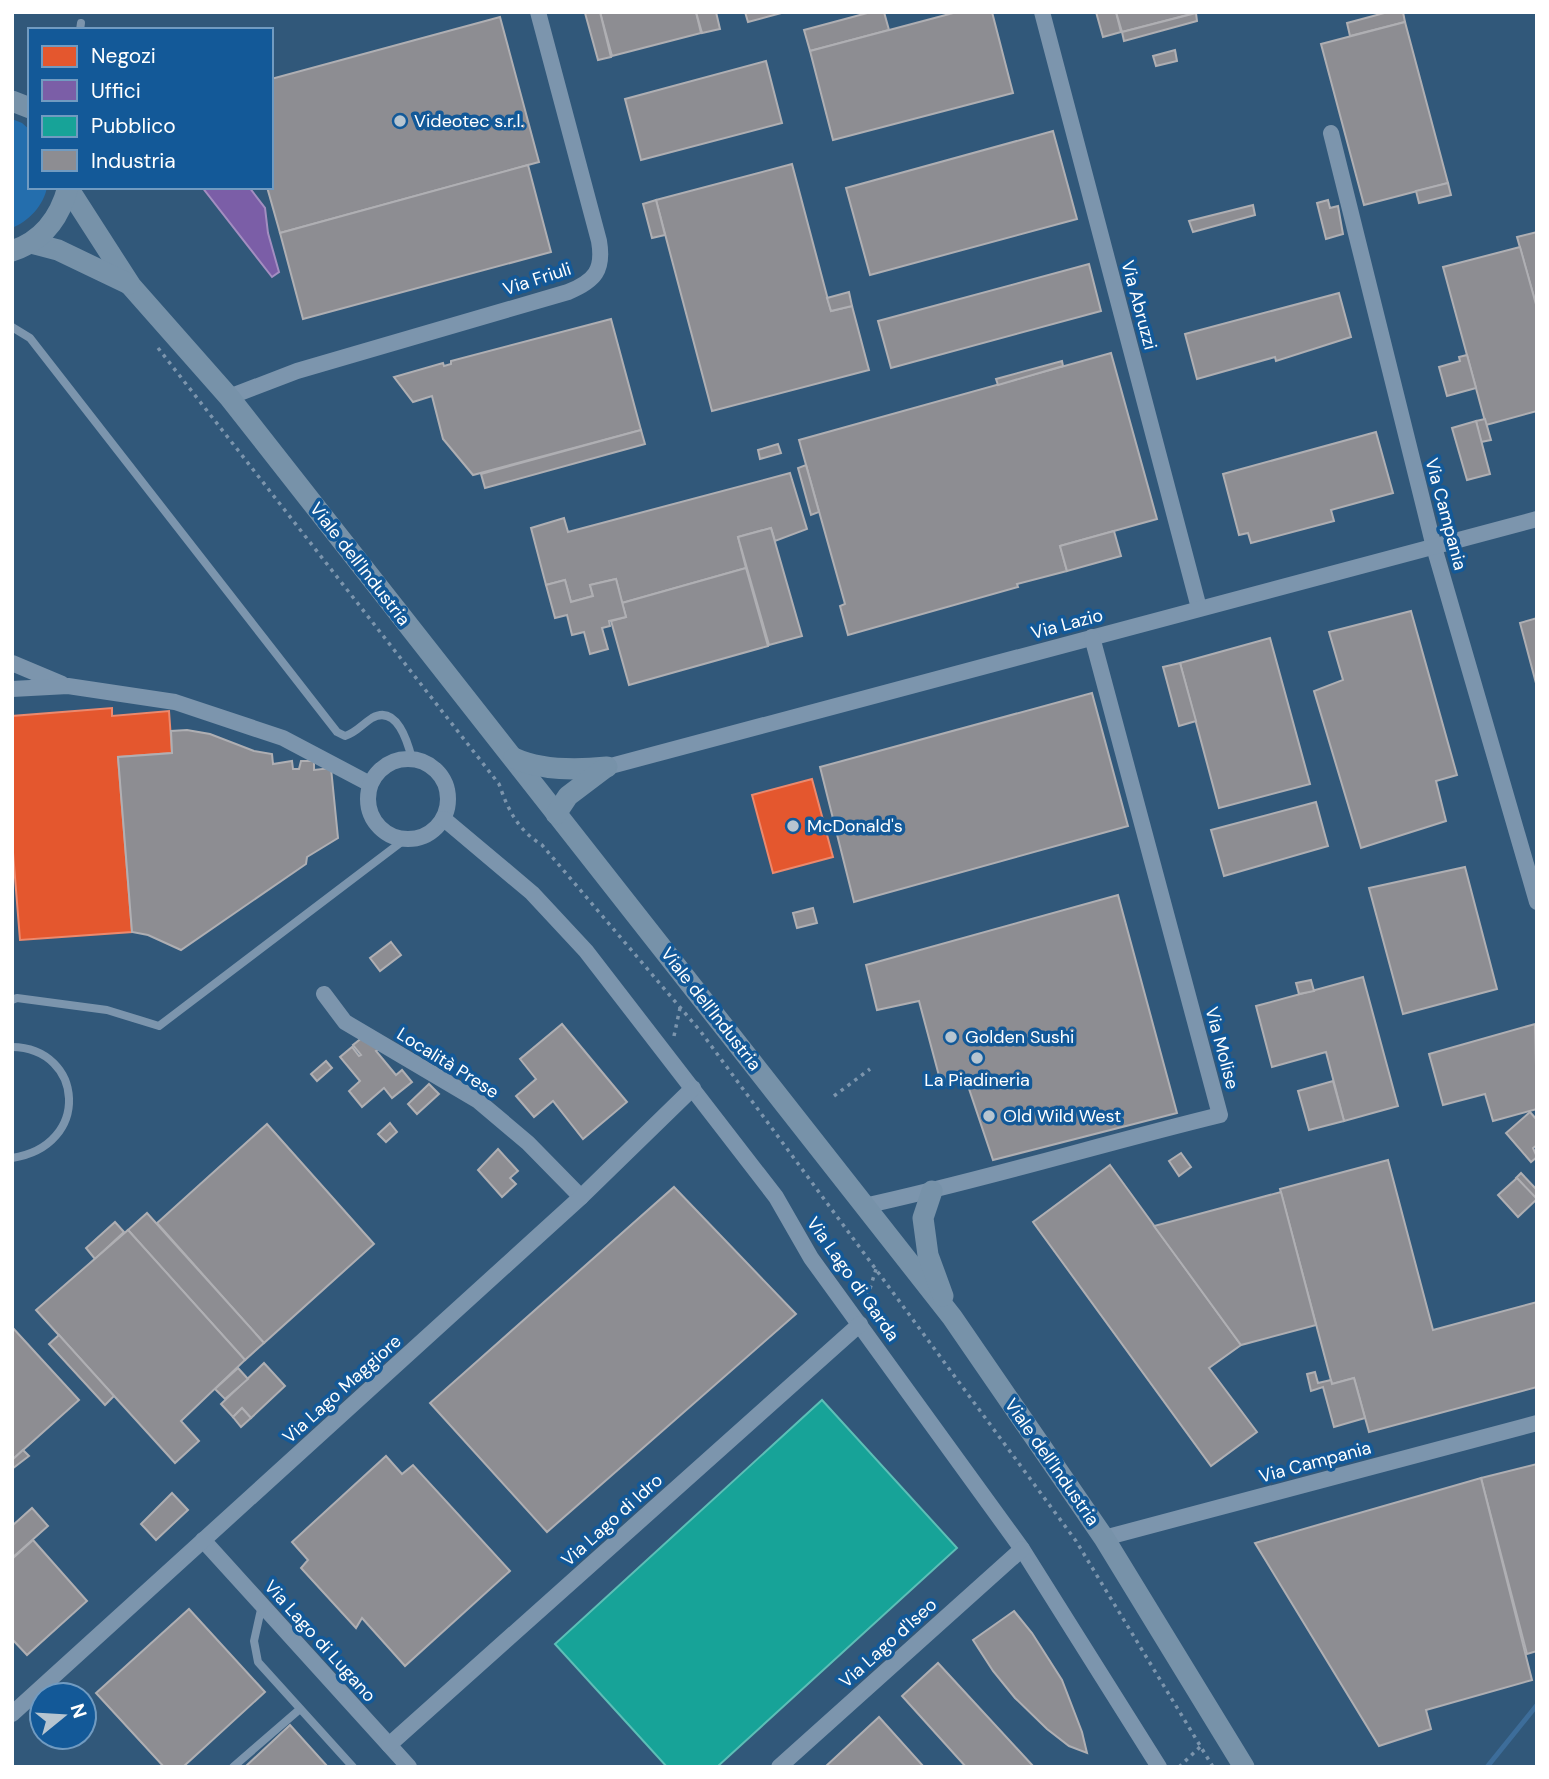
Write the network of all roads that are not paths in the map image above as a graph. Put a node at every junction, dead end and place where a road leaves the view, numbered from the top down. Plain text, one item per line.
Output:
1 (538, 12) edge
2 (1042, 12) edge
3 (1331, 133) dead end
4 (68, 189) edge
5 (69, 189) edge
6 (22, 247) edge
7 (131, 286) junction
8 (12, 327) edge
9 (229, 397) junction
10 (1537, 519) edge
11 (1434, 547) junction
12 (1199, 608) junction
13 (1092, 637) junction
14 (12, 663) edge
15 (68, 686) junction
16 (12, 690) edge
17 (514, 758) junction
18 (412, 759) junction
19 (607, 767) junction
20 (370, 784) junction
21 (556, 814) junction
22 (444, 819) junction
23 (404, 840) junction
24 (1537, 902) edge
25 (324, 994) dead end
26 (12, 1000) edge
27 (12, 1047) edge
28 (694, 1088) junction
29 (12, 1158) edge
30 (932, 1191) junction
31 (581, 1197) junction
32 (864, 1206) junction
33 (952, 1317) junction
34 (860, 1324) junction
35 (1537, 1423) edge
36 (1104, 1538) junction
37 (203, 1540) junction
38 (1022, 1549) junction
39 (261, 1605) junction
40 (300, 1709) junction
41 (12, 1714) edge
42 (389, 1745) junction
43 (233, 1767) edge
44 (353, 1767) edge
45 (409, 1767) edge
46 (779, 1767) edge
47 (1159, 1767) edge
48 (1244, 1767) edge

1 - 9 street, Via Friuli
2 - 12 street, Via Abruzzi
3 - 11 street, Via Campania
4 - 6 main road, Viale dell'Industria
5 - 7 main road, Viale dell'Industria
6 - 7 main road, Viale dell'Industria
7 - 9 main road, Viale dell'Industria
8 - 18 lane
9 - 17 main road, Viale dell'Industria
10 - 11 street, Via Lazio
11 - 12 street, Via Lazio
11 - 24 street, Via Campania
12 - 13 street, Via Lazio
13 - 19 street, Via Lazio
13 - 30 street, Via Molise
14 - 15 street
15 - 16 street
15 - 20 street
17 - 19 main road
17 - 21 main road, Viale dell'Industria
18 - 20 street
18 - 22 street
19 - 21 main road
20 - 23 street
21 - 32 main road, Viale dell'Industria
22 - 23 street
22 - 28 street, Via Lago di Garda
23 - 26 lane
25 - 31 street, Località Prese
27 - 29 lane
28 - 31 street, Via Lago Maggiore
28 - 34 street, Via Lago di Garda
30 - 32 street, Via Molise
30 - 33 main road
31 - 37 street, Via Lago Maggiore
32 - 33 main road, Viale dell'Industria
33 - 36 main road, Viale dell'Industria
34 - 38 street, Via Lago di Garda
34 - 42 street, Via Lago di Idro
35 - 36 street, Via Campania
36 - 48 main road, Viale dell'Industria
37 - 39 street, Via Lago di Lugano
37 - 41 street, Via Lago Maggiore
38 - 46 street, Via Lago d'Iseo
38 - 47 street, Via Lago di Garda
39 - 40 lane
39 - 42 street, Via Lago di Lugano
40 - 43 lane
40 - 44 lane
42 - 45 street, Via Lago di Lugano

